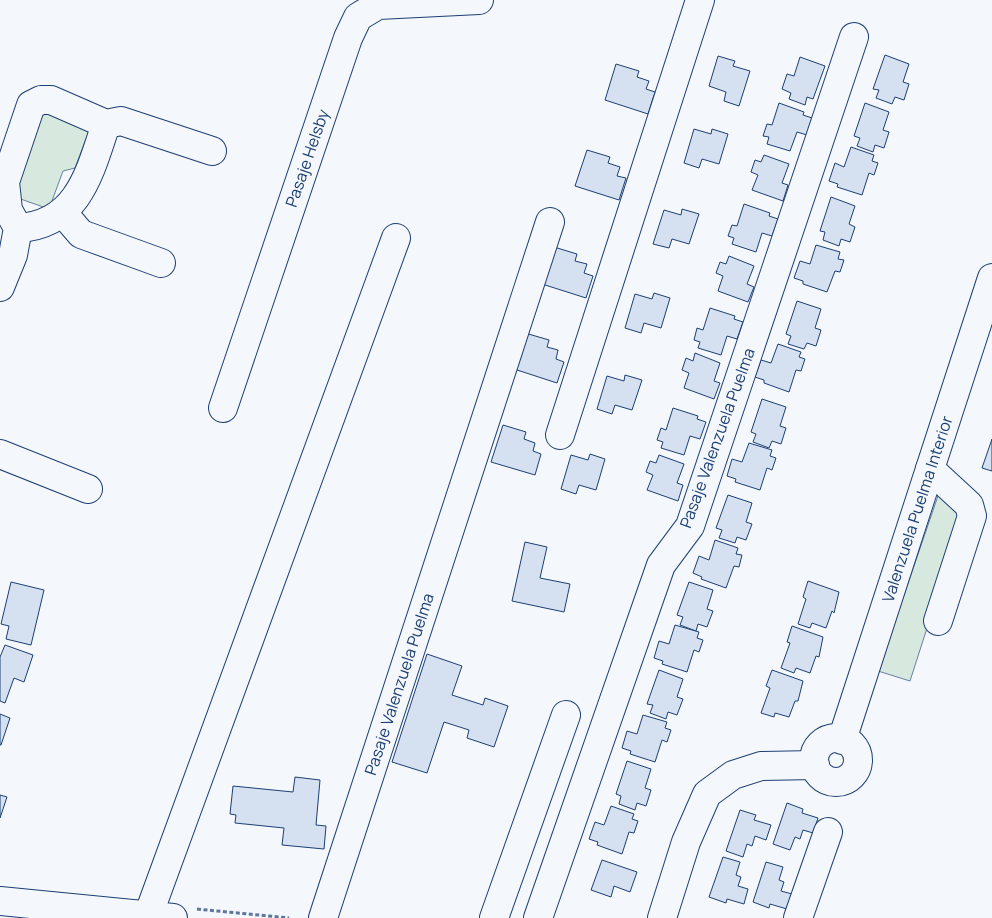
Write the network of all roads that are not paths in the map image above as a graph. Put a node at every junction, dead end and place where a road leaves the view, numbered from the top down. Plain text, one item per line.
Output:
1 (469, 0) edge
2 (479, 0) edge
3 (700, 0) edge
4 (854, 37) dead end
5 (106, 124) junction
6 (212, 152) dead end
7 (63, 213) junction
8 (550, 222) dead end
9 (18, 228) junction
10 (396, 238) dead end
11 (161, 263) dead end
12 (992, 278) edge
13 (0, 287) edge
14 (223, 408) dead end
15 (560, 435) dead end
16 (0, 454) edge
17 (930, 469) junction
18 (88, 488) dead end
19 (938, 622) dead end
20 (566, 715) dead end
21 (842, 740) junction
22 (815, 765) junction
23 (828, 832) dead end
24 (0, 901) edge
25 (161, 917) edge
26 (323, 918) edge
27 (494, 918) edge
28 (538, 918) edge
29 (662, 918) edge
30 (798, 918) edge

1 - 2 street, Pasaje Helsby
1 - 14 street, Pasaje Helsby
3 - 15 street
4 - 28 street, Pasaje Valenzuela Puelma
5 - 6 street
5 - 7 street
5 - 9 street
7 - 9 street
7 - 11 street
8 - 26 street, Pasaje Valenzuela Puelma
9 - 13 street
10 - 25 street
12 - 17 street, Valenzuela Puelma Interior
16 - 18 street
17 - 19 street
17 - 21 street, Valenzuela Puelma Interior
20 - 27 street
21 - 22 street
21 - 22 street
22 - 29 street
23 - 30 street
24 - 25 street

